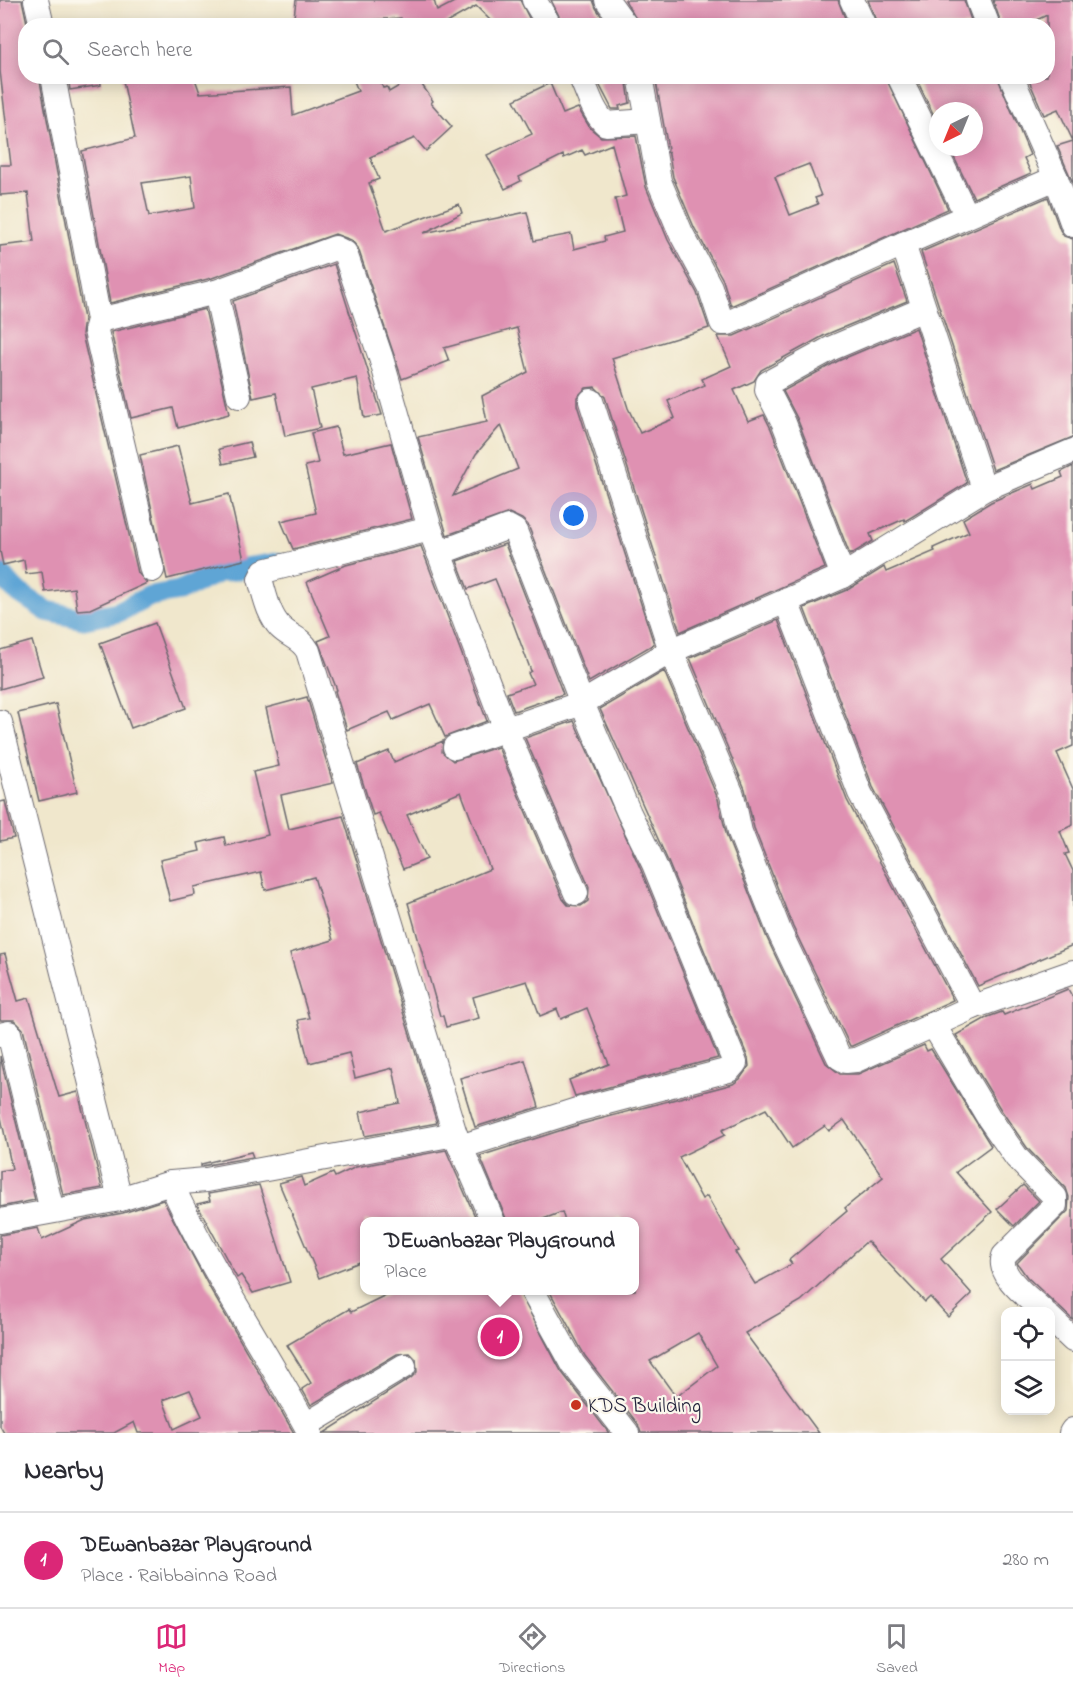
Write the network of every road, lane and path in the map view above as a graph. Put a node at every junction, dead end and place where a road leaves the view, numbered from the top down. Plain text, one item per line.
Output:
1 (36, 0) edge
2 (534, 0) edge
3 (607, 0) edge
4 (852, 0) edge
5 (978, 0) edge
6 (40, 18) edge
7 (545, 18) edge
8 (621, 18) edge
9 (860, 18) edge
10 (985, 18) edge
11 (55, 84) edge
12 (584, 84) edge
13 (641, 84) edge
14 (903, 84) edge
15 (1015, 84) edge
16 (648, 121) junction
17 (1056, 178) junction
18 (967, 216) junction
19 (1073, 225) edge
20 (903, 244) junction
21 (216, 292) junction
22 (924, 309) junction
23 (99, 320) junction
24 (238, 396) dead end
25 (591, 401) dead end
26 (1073, 451) edge
27 (984, 489) junction
28 (430, 529) junction
29 (439, 553) junction
30 (152, 570) dead end
31 (843, 576) junction
32 (786, 601) junction
33 (671, 651) junction
34 (582, 703) junction
35 (0, 722) edge
36 (506, 730) junction
37 (455, 747) dead end
38 (576, 893) dead end
39 (1073, 972) edge
40 (973, 1007) junction
41 (933, 1024) junction
42 (0, 1035) edge
43 (458, 1140) junction
44 (171, 1183) junction
45 (120, 1199) junction
46 (52, 1211) junction
47 (491, 1217) edge
48 (0, 1221) edge
49 (535, 1295) edge
50 (1040, 1307) edge
51 (1055, 1323) edge
52 (1073, 1340) edge
53 (404, 1366) dead end
54 (308, 1429) edge
55 (627, 1433) edge

1 - 6 street
2 - 7 street
3 - 8 street
4 - 9 street
5 - 10 street
11 - 23 street
12 - 16 street
13 - 16 street
14 - 18 street
15 - 17 street
16 - 20 street
17 - 18 street
17 - 19 street
18 - 20 street
20 - 22 street
21 - 23 street
21 - 24 street
21 - 28 street
22 - 27 street
22 - 31 street
23 - 30 street
25 - 33 street
26 - 27 street
27 - 31 street
28 - 29 street
28 - 43 street
29 - 34 street
29 - 36 street
31 - 32 street
32 - 33 street
32 - 40 street
33 - 34 street
33 - 41 street
34 - 36 street
34 - 43 street
35 - 45 street
36 - 37 street
36 - 38 street
39 - 40 street
40 - 41 street
41 - 50 street
42 - 46 street
43 - 44 street
43 - 47 street
44 - 45 street
44 - 54 street
45 - 46 street
46 - 48 street
49 - 55 street
51 - 52 street
53 - 54 street

